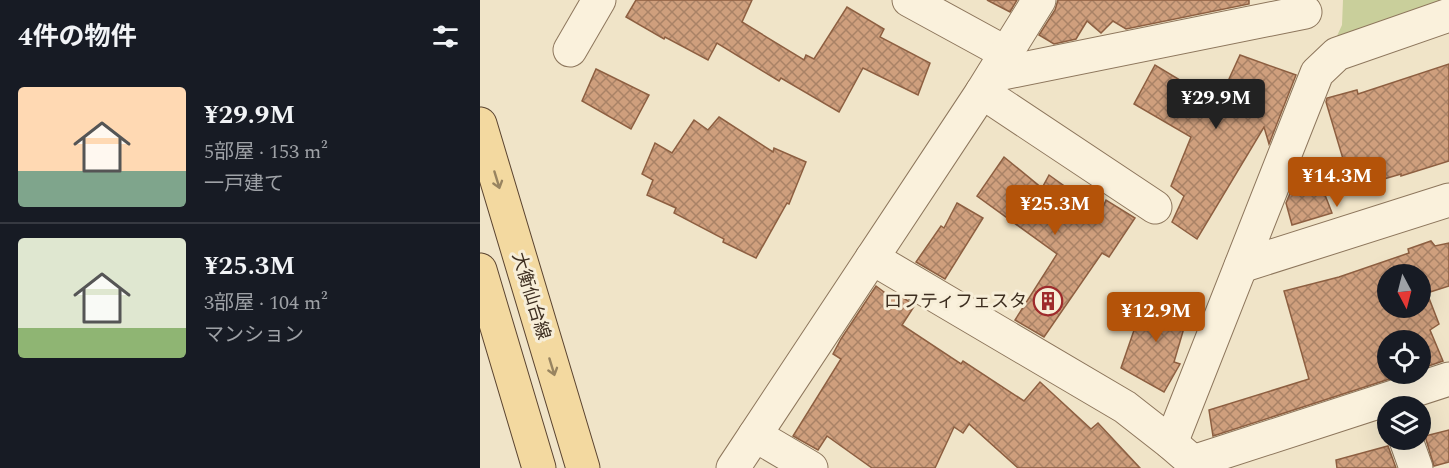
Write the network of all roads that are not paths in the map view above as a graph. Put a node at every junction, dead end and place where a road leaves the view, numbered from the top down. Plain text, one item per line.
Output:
1 (599, 0) edge
2 (909, 0) edge
3 (1039, 0) edge
4 (1305, 12) dead end
5 (1449, 15) edge
6 (570, 50) dead end
7 (994, 73) junction
8 (480, 124) edge
9 (1449, 200) edge
10 (1155, 207) dead end
11 (872, 258) junction
12 (1241, 266) junction
13 (480, 270) edge
14 (1449, 379) edge
15 (1407, 396) edge
16 (1377, 406) edge
17 (755, 435) junction
18 (1410, 450) edge
19 (1188, 458) edge
20 (539, 468) edge
21 (583, 468) edge
22 (733, 468) edge
23 (811, 468) edge
24 (1416, 468) edge

1 - 6 street
2 - 7 street
3 - 7 street
4 - 7 street
5 - 12 street
7 - 10 street
7 - 11 street
8 -> 21 main road, 大衡仙台線
9 - 12 street
11 - 17 street
11 - 19 street
12 - 19 street
13 - 20 main road
14 - 15 street
16 - 19 street
17 - 22 street
17 - 23 street
18 - 24 street

